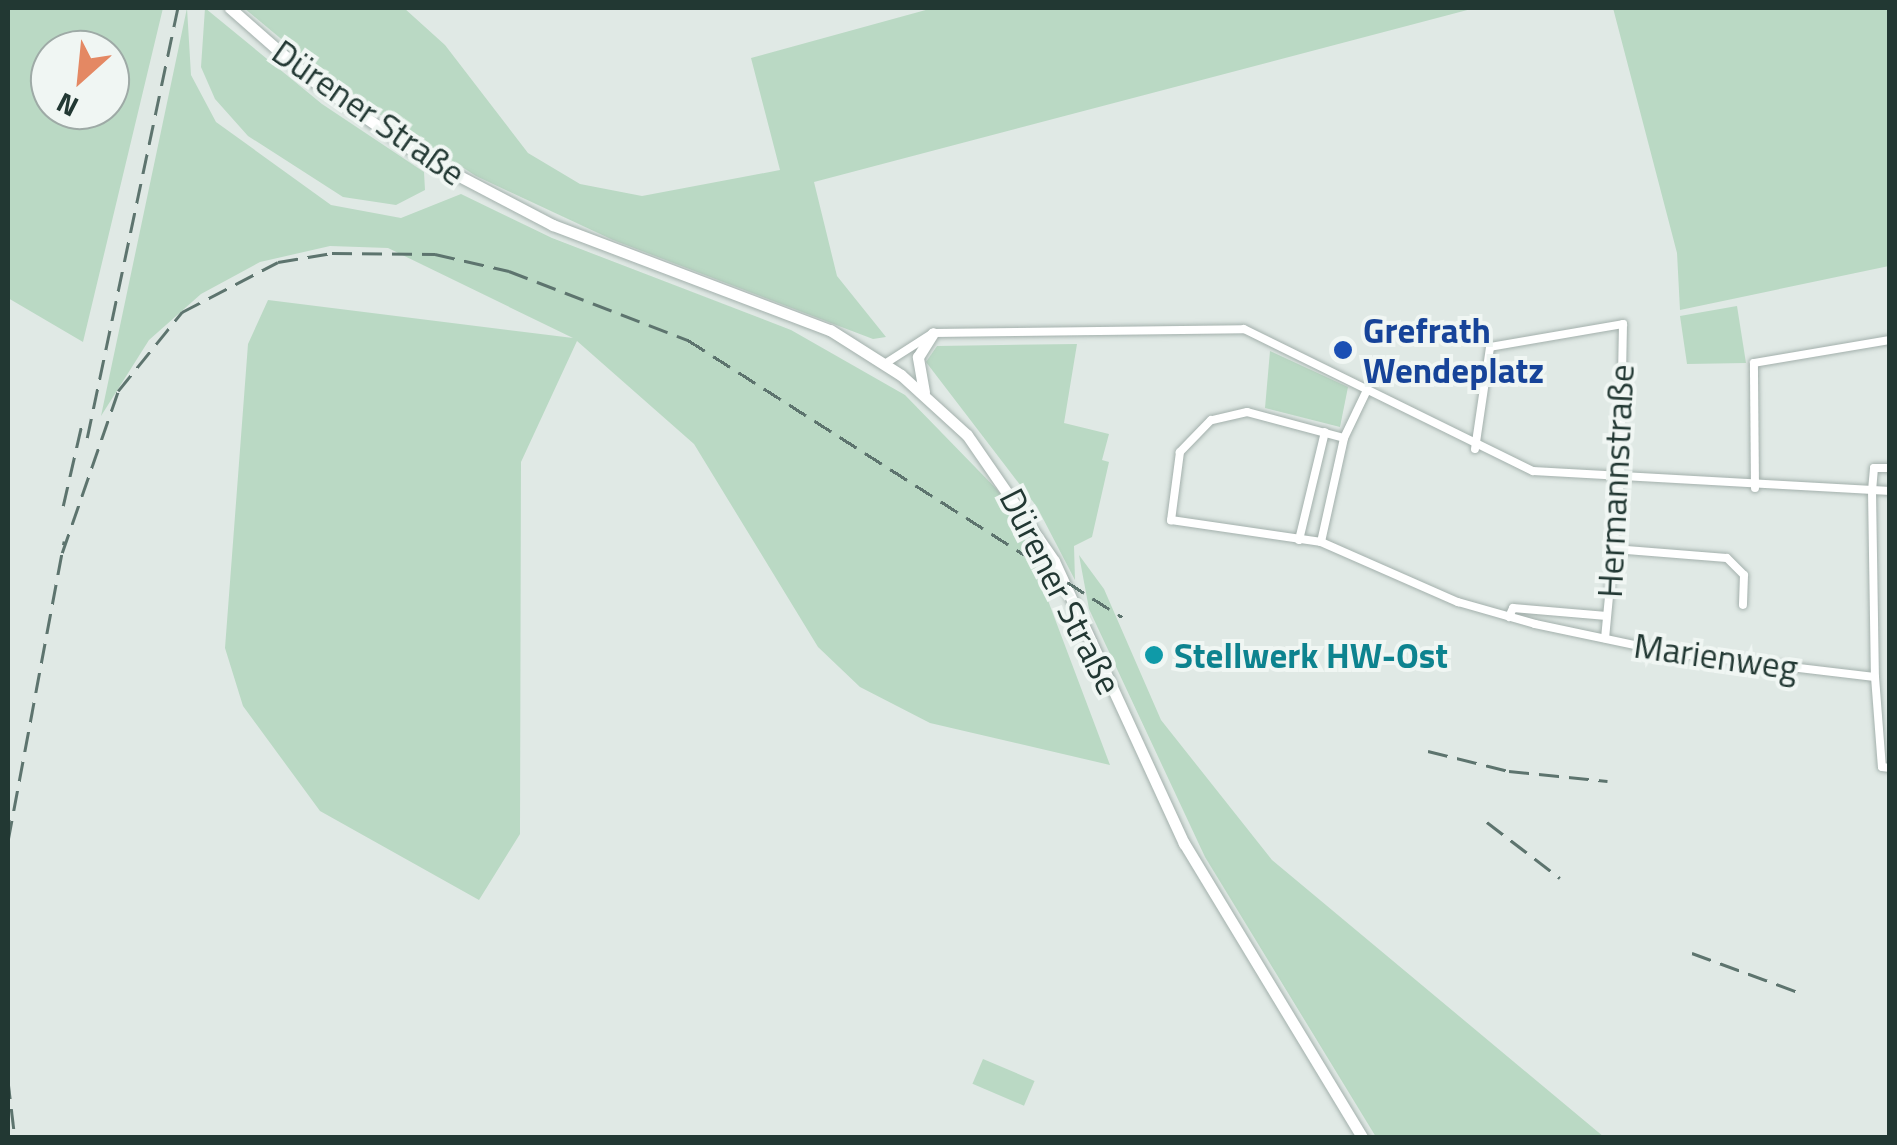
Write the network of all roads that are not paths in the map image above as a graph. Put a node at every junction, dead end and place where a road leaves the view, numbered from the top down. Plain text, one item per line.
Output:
1 (230, 8) edge
2 (934, 333) junction
3 (1890, 340) edge
4 (886, 363) junction
5 (1367, 390) junction
6 (924, 392) junction
7 (1324, 432) junction
8 (1344, 438) junction
9 (1475, 448) junction
10 (1890, 468) edge
11 (1620, 480) junction
12 (1755, 488) junction
13 (1872, 491) junction
14 (1890, 491) edge
15 (1310, 493) junction
16 (1328, 497) junction
17 (1298, 540) junction
18 (1321, 542) junction
19 (1614, 548) junction
20 (1743, 605) dead end
21 (1560, 612) junction
22 (1607, 616) junction
23 (1509, 618) junction
24 (1874, 620) junction
25 (1890, 620) edge
26 (1558, 628) junction
27 (1605, 638) junction
28 (1875, 677) junction
29 (1889, 768) edge
30 (1363, 1138) edge

1 - 4 main road, Dürener Straße
2 - 4 street
2 - 5 street
2 - 6 main road
3 - 12 street
4 - 6 main road, Dürener Straße
5 - 8 street
5 - 9 street
6 - 30 main road, Dürener Straße
7 - 8 street
7 - 15 street
7 - 17 street, Marienweg
8 - 16 street
9 - 11 street
9 - 11 street, Hermannstraße
10 - 13 street
11 - 12 street
11 - 19 street, Hermannstraße
12 - 13 street
13 - 14 street
13 - 24 street
15 - 16 street
15 - 17 street
16 - 18 street
17 - 18 street, Marienweg
18 - 23 street, Marienweg
19 - 20 street
19 - 22 street, Hermannstraße
21 - 22 street, Marienweg
21 - 23 street, Marienweg
21 - 26 street
22 - 27 street, Hermannstraße
23 - 26 street, Marienweg
24 - 25 street
24 - 28 street
26 - 27 street, Marienweg
27 - 28 street, Marienweg
28 - 29 street

